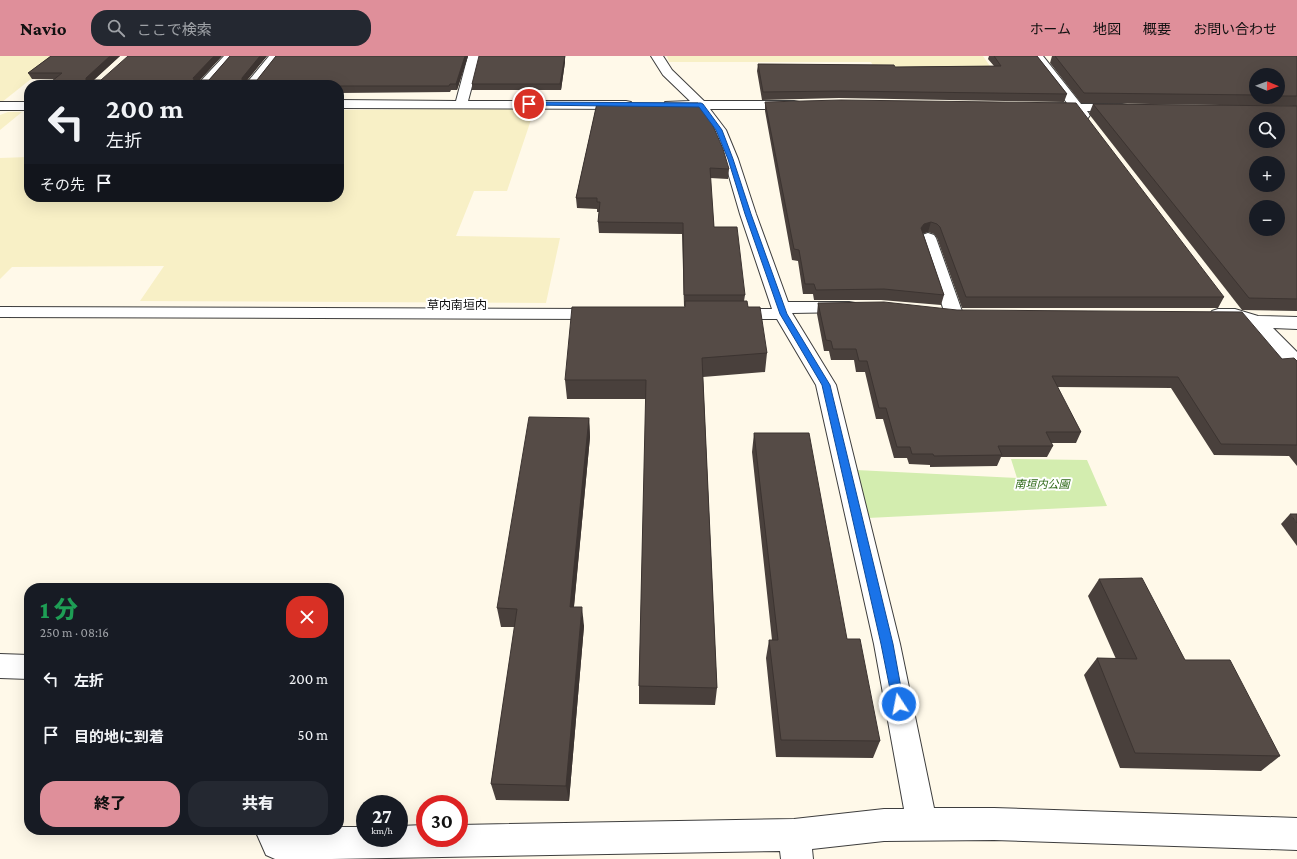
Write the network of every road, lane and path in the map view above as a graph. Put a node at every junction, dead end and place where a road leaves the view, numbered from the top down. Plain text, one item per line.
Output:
1 (230, 56) edge
2 (275, 56) edge
3 (474, 56) edge
4 (657, 56) edge
5 (1037, 56) edge
6 (1053, 57) edge
7 (208, 80) edge
8 (255, 80) edge
9 (344, 104) edge
10 (461, 104) junction
11 (638, 105) edge
12 (654, 105) edge
13 (701, 105) junction
14 (809, 105) edge
15 (0, 106) edge
16 (24, 106) edge
17 (1037, 107) edge
18 (1077, 107) junction
19 (1132, 108) edge
20 (1091, 126) edge
21 (928, 238) dead end
22 (866, 306) edge
23 (783, 311) junction
24 (0, 312) edge
25 (932, 312) edge
26 (616, 314) edge
27 (711, 314) edge
28 (1204, 315) edge
29 (1257, 322) junction
30 (1297, 323) edge
31 (1297, 363) edge
32 (0, 666) edge
33 (24, 667) edge
34 (922, 824) junction
35 (1297, 834) edge
36 (273, 835) edge
37 (796, 847) edge

1 - 7 street
2 - 8 street
3 - 10 street
4 - 13 street
5 - 6 street
5 - 18 street
9 - 10 street
10 - 11 street
12 - 13 street
13 - 14 street
13 - 23 street
15 - 16 street
17 - 18 street
18 - 19 street
18 - 20 street
21 - 25 street
22 - 23 street
23 - 27 street
23 - 34 street
24 - 26 street
28 - 29 street
29 - 30 street
29 - 31 street
32 - 33 street
34 - 35 street
34 - 37 street
36 - 37 street

